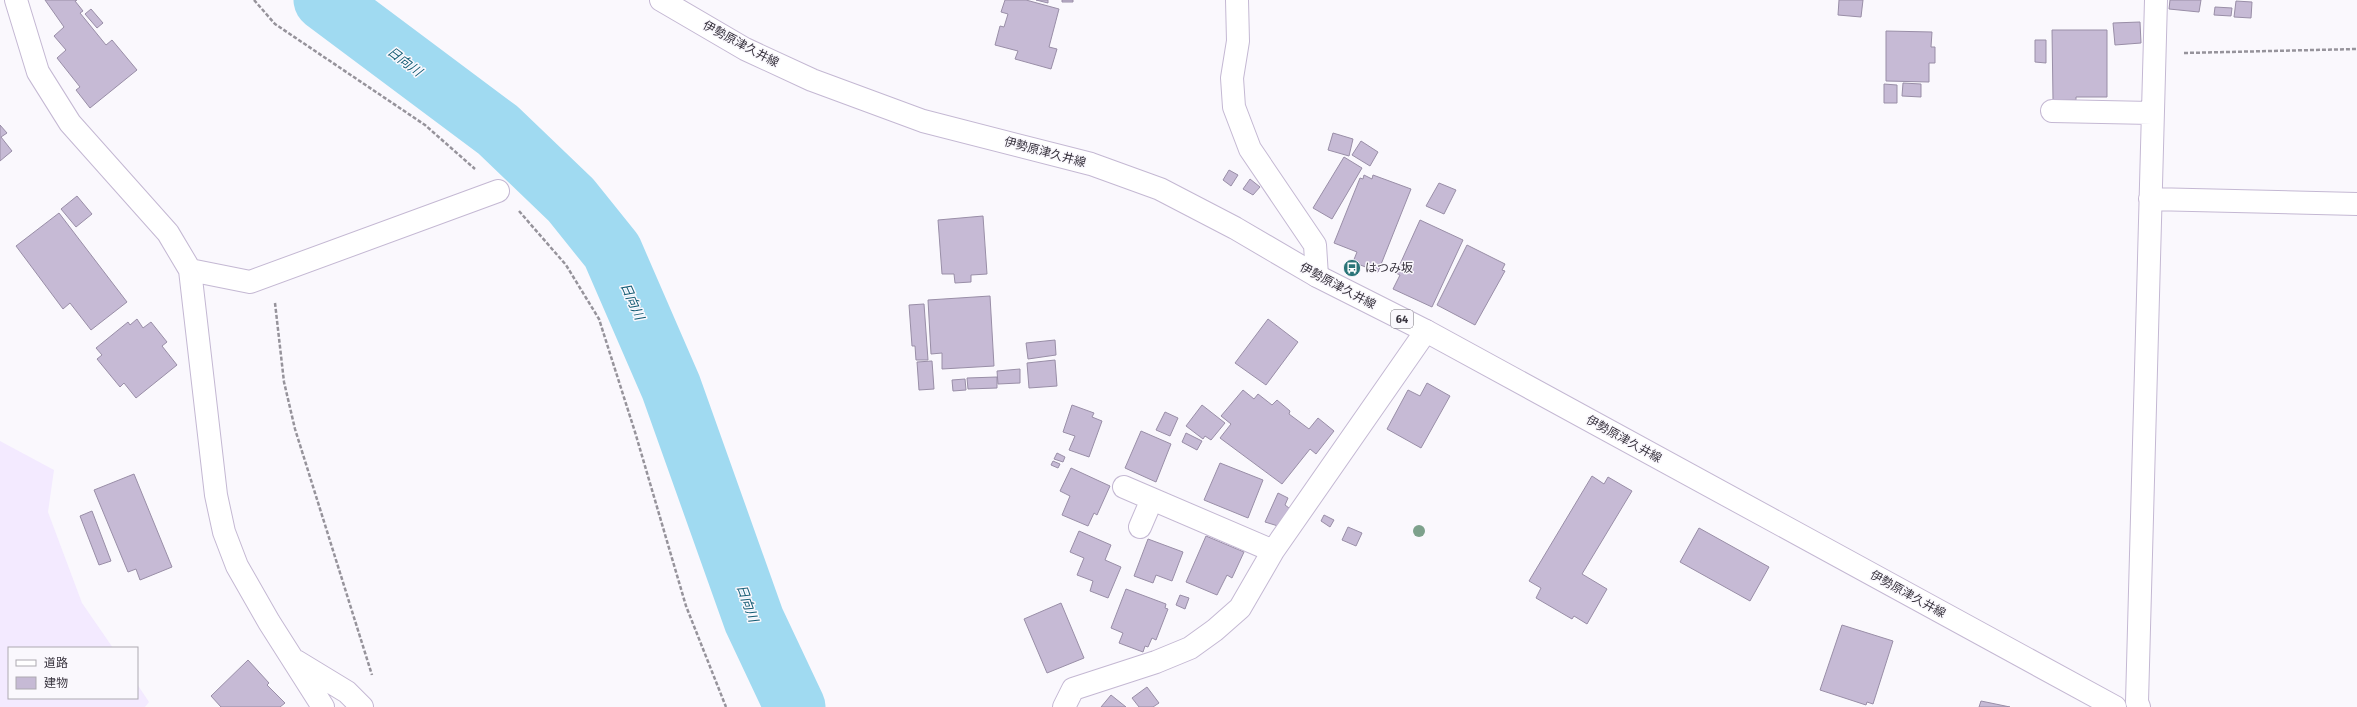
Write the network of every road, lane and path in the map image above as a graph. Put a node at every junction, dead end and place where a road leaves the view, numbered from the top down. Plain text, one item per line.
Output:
1 (16, 0) edge
2 (254, 0) edge
3 (661, 0) edge
4 (1237, 0) edge
5 (2156, 0) edge
6 (2357, 49) edge
7 (2154, 54) junction
8 (2052, 111) dead end
9 (2152, 113) junction
10 (498, 191) junction
11 (2150, 199) junction
12 (2357, 204) edge
13 (190, 270) junction
14 (272, 274) junction
15 (1317, 276) junction
16 (1426, 331) junction
17 (1124, 487) dead end
18 (1152, 498) junction
19 (1140, 527) dead end
20 (1273, 551) junction
21 (293, 660) junction
22 (373, 681) dead end
23 (323, 707) edge
24 (362, 707) edge
25 (726, 707) edge
26 (1064, 707) edge
27 (2115, 707) edge
28 (2139, 707) edge

1 - 13 street
2 - 10 path
3 - 15 street, 伊勢原津久井線 / 64
4 - 15 street
5 - 7 street
6 - 7 path
7 - 9 street
8 - 9 street
9 - 11 street
10 - 14 street
10 - 25 path
11 - 12 street
11 - 28 street
13 - 14 street
13 - 21 street
14 - 22 path
15 - 16 street, 伊勢原津久井線 / 64
16 - 20 street
16 - 27 street, 伊勢原津久井線 / 64
17 - 18 street
18 - 19 street
18 - 20 street
20 - 26 street
21 - 23 street
21 - 24 street

